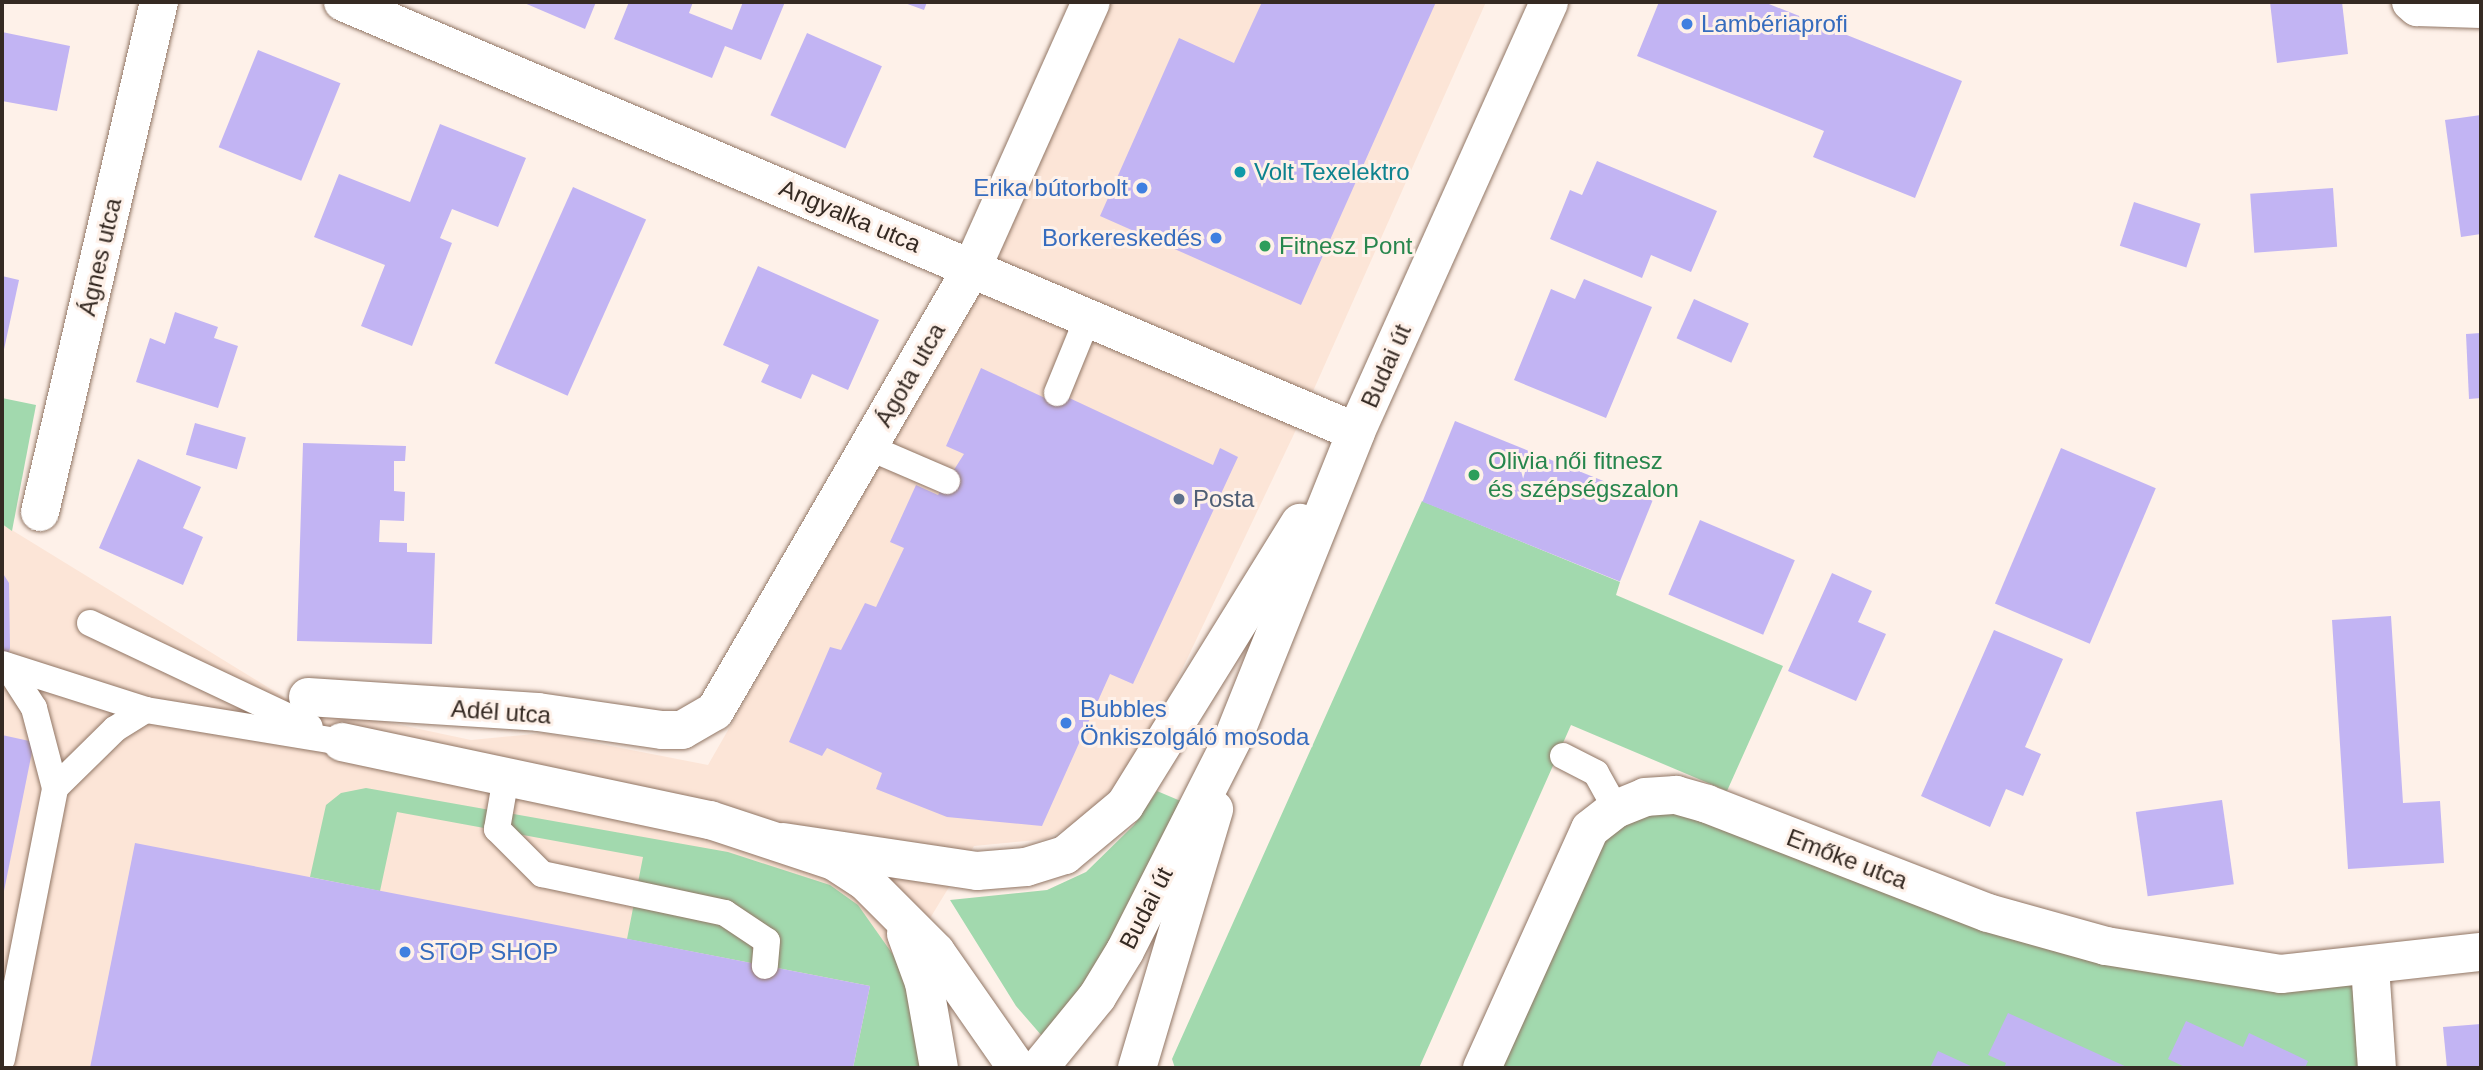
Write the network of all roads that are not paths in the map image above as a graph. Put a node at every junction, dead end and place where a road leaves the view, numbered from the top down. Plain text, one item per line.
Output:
1 (159, 2) edge
2 (343, 2) edge
3 (1091, 2) edge
4 (1549, 2) edge
5 (2411, 2) edge
6 (2481, 9) edge
7 (972, 268) junction
8 (1088, 317) junction
9 (1057, 393) dead end
10 (1356, 432) junction
11 (868, 447) junction
12 (947, 481) dead end
13 (40, 512) dead end
14 (90, 623) dead end
15 (5, 665) edge
16 (308, 697) dead end
17 (146, 710) junction
18 (693, 726) joint
19 (1234, 736) junction
20 (342, 742) junction
21 (1563, 756) dead end
22 (506, 777) junction
23 (55, 788) junction
24 (1616, 809) junction
25 (783, 842) junction
26 (899, 916) junction
27 (2481, 952) edge
28 (765, 966) dead end
29 (2371, 966) junction
30 (2, 1059) edge
31 (939, 1068) edge
32 (1017, 1068) edge
33 (1040, 1068) edge
34 (1137, 1068) edge
35 (1482, 1068) edge
36 (2377, 1068) edge

1 - 13 street, Ágnes utca
2 - 7 street, Angyalka utca
3 - 7 street, Ágota utca
4 - 10 street, Budai út
5 - 6 street
7 - 8 street, Angyalka utca
7 - 11 street, Ágota utca
8 - 9 lane
8 - 10 street, Angyalka utca
10 - 19 street, Budai út
10 - 25 street
11 - 12 lane
11 - 18 street, Ágota utca
14 - 20 lane
15 - 17 lane
15 - 23 lane
16 - 18 street, Adél utca
17 - 20 lane
17 - 23 lane
19 - 33 street, Budai út
19 - 34 street, Budai út
20 - 22 street
21 - 24 lane
22 - 25 street
22 - 28 lane
23 - 30 lane
24 - 29 street, Emőke utca
24 - 35 street, Emőke utca
25 - 26 street
26 - 31 street
26 - 32 street
27 - 29 street, Emőke utca
29 - 36 street

